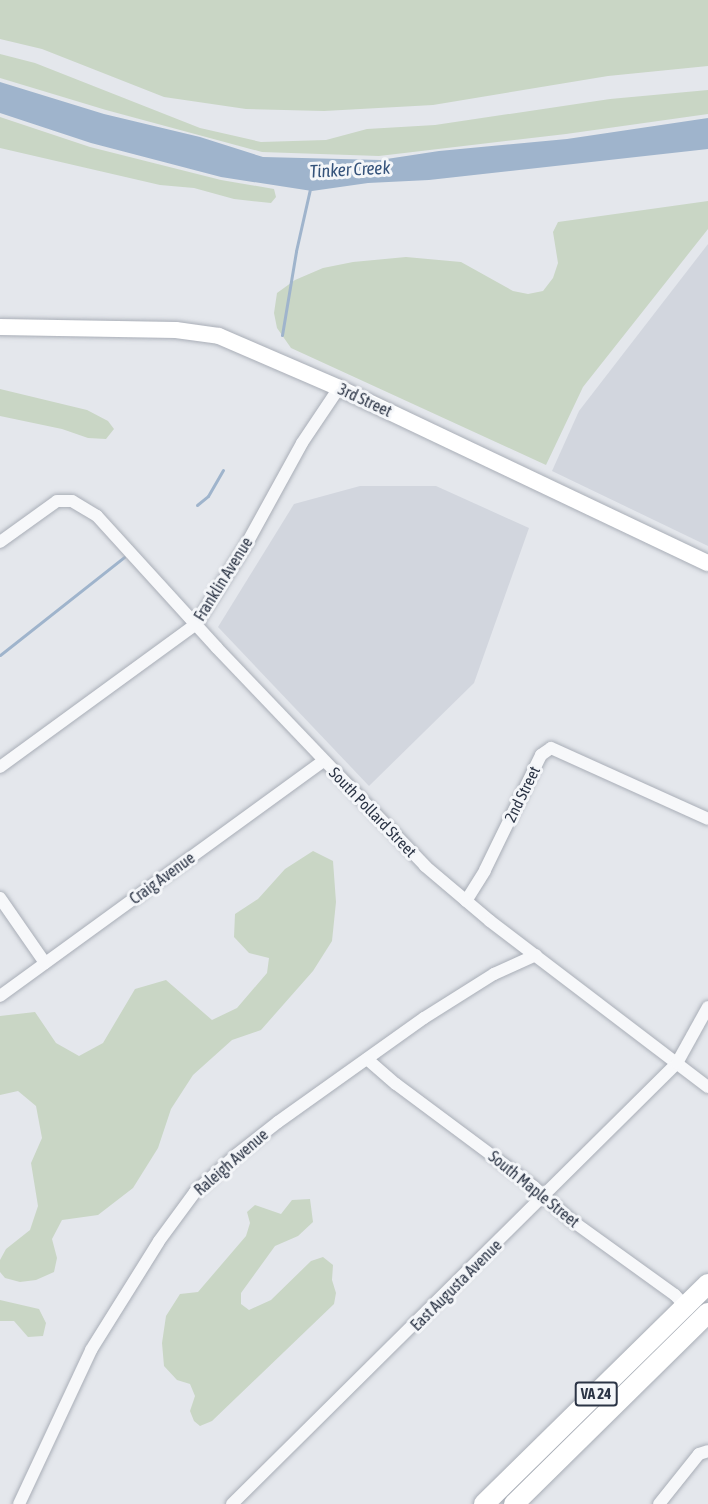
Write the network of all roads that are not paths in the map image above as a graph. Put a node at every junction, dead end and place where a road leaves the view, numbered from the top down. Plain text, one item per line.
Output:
1 (0, 327) edge
2 (339, 388) junction
3 (0, 542) edge
4 (708, 563) edge
5 (196, 624) junction
6 (323, 761) junction
7 (0, 767) edge
8 (708, 819) edge
9 (0, 898) edge
10 (466, 901) junction
11 (536, 955) junction
12 (45, 963) junction
13 (0, 996) edge
14 (708, 1007) edge
15 (367, 1059) junction
16 (677, 1063) junction
17 (708, 1087) edge
18 (544, 1197) junction
19 (708, 1284) edge
20 (685, 1306) junction
21 (704, 1317) edge
22 (708, 1451) edge
23 (18, 1504) edge
24 (232, 1504) edge
25 (484, 1504) edge
26 (514, 1504) edge
27 (659, 1504) edge

1 - 2 street, 3rd Street
2 - 4 street, 3rd Street
2 - 5 street, Franklin Avenue
3 - 5 street, South Pollard Street
5 - 6 street, South Pollard Street
5 - 7 street, Franklin Avenue
6 - 10 street, South Pollard Street
6 - 12 street, Craig Avenue
8 - 10 street, 2nd Street
9 - 12 street
10 - 11 street, South Pollard Street
11 - 15 street, Raleigh Avenue
11 - 16 street, South Pollard Street
12 - 13 street, Craig Avenue
14 - 16 street, East Augusta Avenue
15 - 18 street, South Maple Street
15 - 23 street, Raleigh Avenue
16 - 17 street, South Pollard Street
16 - 18 street, East Augusta Avenue
18 - 20 street, South Maple Street
18 - 24 street, East Augusta Avenue
19 - 20 main road, VA 24
20 - 21 street, South Maple Street
20 - 25 main road, VA 24
21 - 26 main road, VA 24
22 - 27 street

